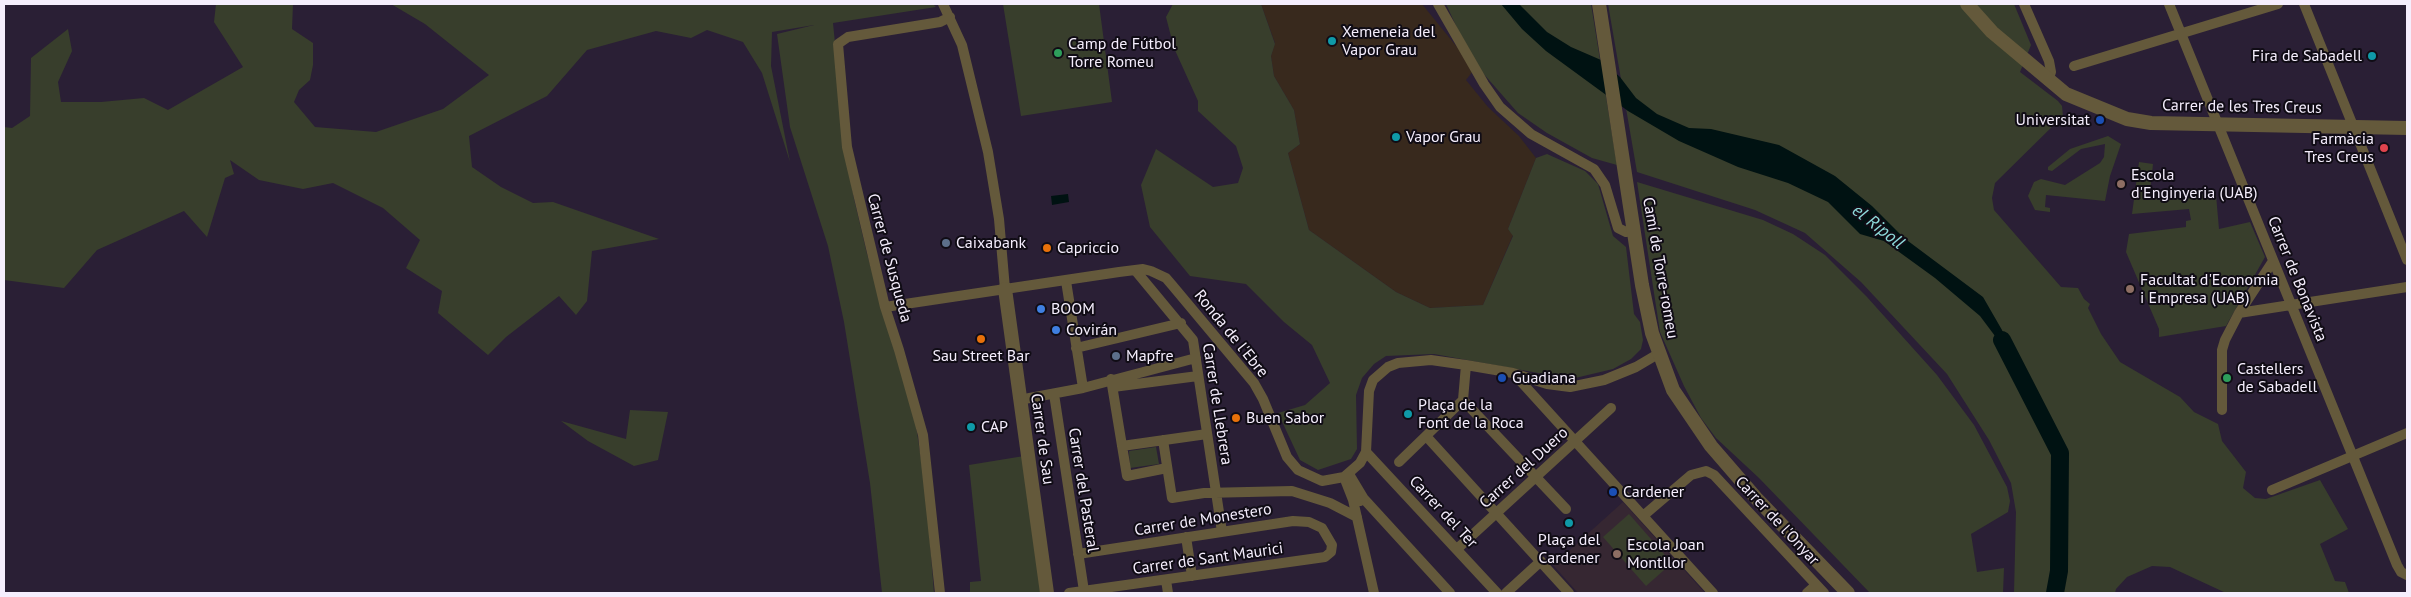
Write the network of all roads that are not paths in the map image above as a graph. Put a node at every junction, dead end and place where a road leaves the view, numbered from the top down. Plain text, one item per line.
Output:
1 (943, 4) edge
2 (1438, 4) edge
3 (1599, 4) edge
4 (1967, 4) edge
5 (2024, 4) edge
6 (2169, 4) edge
7 (2278, 4) edge
8 (2304, 4) edge
9 (950, 17) junction
10 (2180, 32) junction
11 (2074, 66) dead end
12 (2048, 80) junction
13 (2217, 122) junction
14 (2353, 126) junction
15 (2407, 128) edge
16 (1634, 231) junction
17 (2407, 260) edge
18 (2273, 261) junction
19 (1135, 270) junction
20 (1066, 281) junction
21 (2407, 286) edge
22 (1005, 289) junction
23 (2292, 305) junction
24 (885, 308) junction
25 (2238, 313) junction
26 (1181, 323) junction
27 (1076, 348) junction
28 (1658, 354) junction
29 (1196, 358) junction
30 (1466, 365) junction
31 (1513, 373) junction
32 (1198, 376) junction
33 (1112, 383) junction
34 (1082, 388) junction
35 (1054, 394) junction
36 (1019, 400) junction
37 (1464, 400) junction
38 (1611, 408) dead end
39 (2222, 410) dead end
40 (2407, 433) edge
41 (1207, 434) junction
42 (1426, 436) junction
43 (1163, 440) junction
44 (1576, 442) junction
45 (1122, 446) junction
46 (1366, 452) junction
47 (2354, 455) junction
48 (1399, 462) dead end
49 (1167, 468) junction
50 (1346, 476) junction
51 (1536, 477) junction
52 (2272, 490) dead end
53 (1215, 494) junction
54 (1364, 499) junction
55 (1353, 500) junction
56 (1566, 509) dead end
57 (1497, 512) junction
58 (1643, 516) junction
59 (1357, 517) junction
60 (1222, 532) junction
61 (1328, 535) joint
62 (1186, 537) junction
63 (1458, 549) junction
64 (1078, 554) junction
65 (1541, 561) junction
66 (2407, 575) edge
67 (1192, 576) junction
68 (1166, 580) junction
69 (1816, 585) junction
70 (1084, 591) junction
71 (940, 593) edge
72 (1047, 593) edge
73 (1069, 593) edge
74 (1168, 593) edge
75 (1374, 593) edge
76 (1450, 593) edge
77 (1497, 593) edge
78 (1506, 593) edge
79 (1569, 593) edge
80 (1713, 593) edge
81 (1807, 593) edge
82 (1824, 593) edge
83 (1848, 593) edge

1 - 9 street
2 - 16 street
3 - 16 street, Camí de Torre-romeu
4 - 12 street
5 - 12 street
6 - 10 street, Carrer de Bonavista
7 - 10 street
8 - 14 street
9 - 22 street
9 - 24 street, Carrer de Susqueda
10 - 11 street
10 - 13 street, Carrer de Bonavista
12 - 13 street, Carrer de les Tres Creus
13 - 14 street, Carrer de les Tres Creus
13 - 18 street, Carrer de Bonavista
14 - 15 street, Carrer de les Tres Creus
14 - 17 street
16 - 28 street, Camí de Torre-romeu
18 - 23 street, Carrer de Bonavista
18 - 25 street
19 - 20 street, Ronda de l'Ebre
19 - 26 street, Carrer de Llebrera
19 - 50 street, Ronda de l'Ebre
20 - 22 street, Ronda de l'Ebre
20 - 27 street
21 - 23 street
22 - 24 street, Ronda de l'Ebre
22 - 36 street, Carrer de Sau
23 - 25 street
23 - 47 street, Carrer de Bonavista
24 - 71 street, Carrer de Susqueda
25 - 39 street
26 - 27 street
26 - 29 street, Carrer de Llebrera
27 - 34 street
28 - 31 street
28 - 83 street, Camí de Torre-romeu
29 - 32 street, Carrer de Llebrera
29 - 33 street
30 - 31 street
30 - 37 street
30 - 46 street
31 - 44 street
32 - 33 street
32 - 41 street, Carrer de Llebrera
33 - 34 street
33 - 45 street
34 - 35 street
35 - 36 street
35 - 64 street, Carrer del Pasteral
36 - 72 street, Carrer de Sau
37 - 42 street
37 - 51 street
38 - 44 street, Carrer del Duero
40 - 47 street
41 - 43 street
41 - 53 street, Carrer de Llebrera
42 - 48 street
42 - 57 street
43 - 45 street
43 - 49 street
44 - 51 street, Carrer del Duero
44 - 58 street
45 - 49 street
46 - 50 street
46 - 63 street, Carrer del Ter
47 - 52 street
47 - 66 street, Carrer de Bonavista
49 - 53 street
50 - 54 street
50 - 55 street
51 - 56 street
51 - 57 street, Carrer del Duero
53 - 59 street
53 - 60 street, Carrer de Llebrera
54 - 55 street
54 - 76 street
55 - 59 street
57 - 63 street, Carrer del Duero
57 - 65 street
58 - 69 street, Carrer de l'Onyar
58 - 80 street
59 - 75 street
60 - 61 street, Carrer de Monestero
60 - 62 street, Carrer de Monestero
61 - 67 street, Carrer de Sant Maurici
62 - 64 street, Carrer de Monestero
62 - 67 street
63 - 77 street, Carrer del Ter
64 - 70 street, Carrer del Pasteral
65 - 78 street
65 - 79 street
67 - 68 street, Carrer de Sant Maurici
68 - 70 street, Carrer de Sant Maurici
68 - 74 street
69 - 81 street
69 - 82 street, Carrer de l'Onyar
70 - 73 street, Carrer de Sant Maurici

